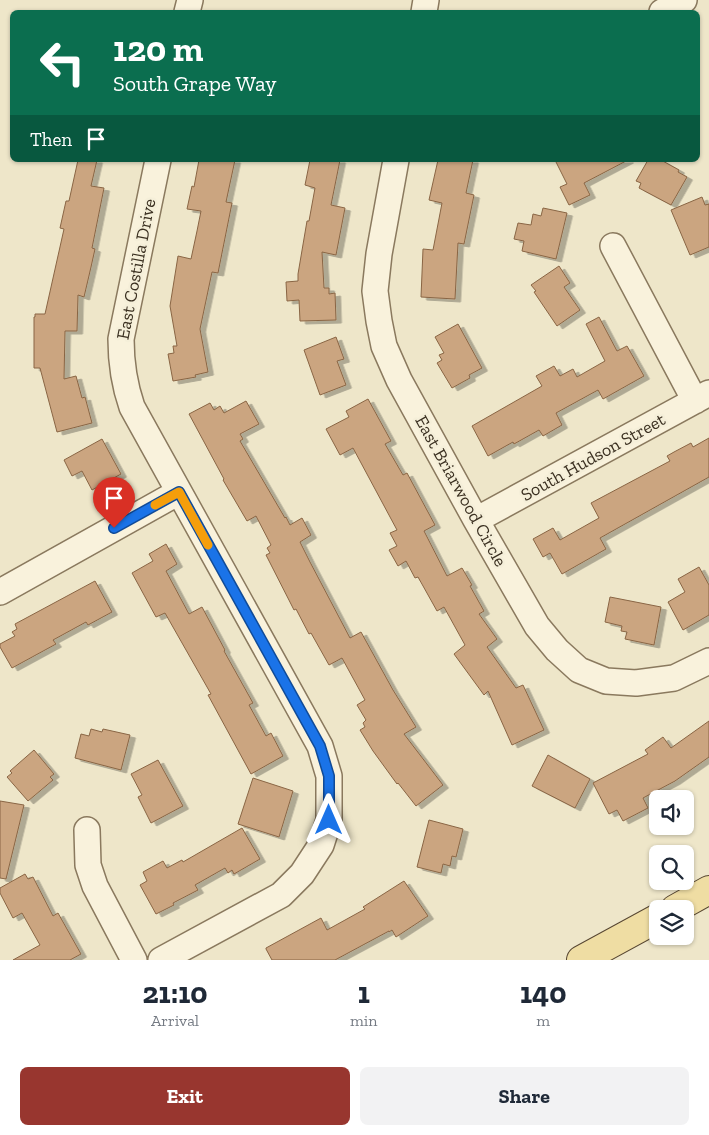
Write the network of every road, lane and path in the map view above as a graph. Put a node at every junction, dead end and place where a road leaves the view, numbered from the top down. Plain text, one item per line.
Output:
1 (684, 0) edge
2 (666, 10) edge
3 (158, 162) edge
4 (396, 162) edge
5 (614, 246) dead end
6 (702, 397) edge
7 (179, 492) junction
8 (476, 520) junction
9 (0, 592) edge
10 (709, 661) edge
11 (87, 830) dead end
12 (709, 890) edge
13 (691, 900) edge
14 (649, 923) edge
15 (134, 960) edge
16 (162, 960) edge
17 (581, 960) edge

1 - 2 street
3 - 7 street, East Costilla Drive
4 - 8 street, East Briarwood Circle
5 - 6 street
6 - 8 street, South Hudson Street
7 - 9 street
7 - 16 street, East Costilla Drive
8 - 10 street, East Briarwood Circle
11 - 15 street
12 - 13 main road
14 - 17 main road

